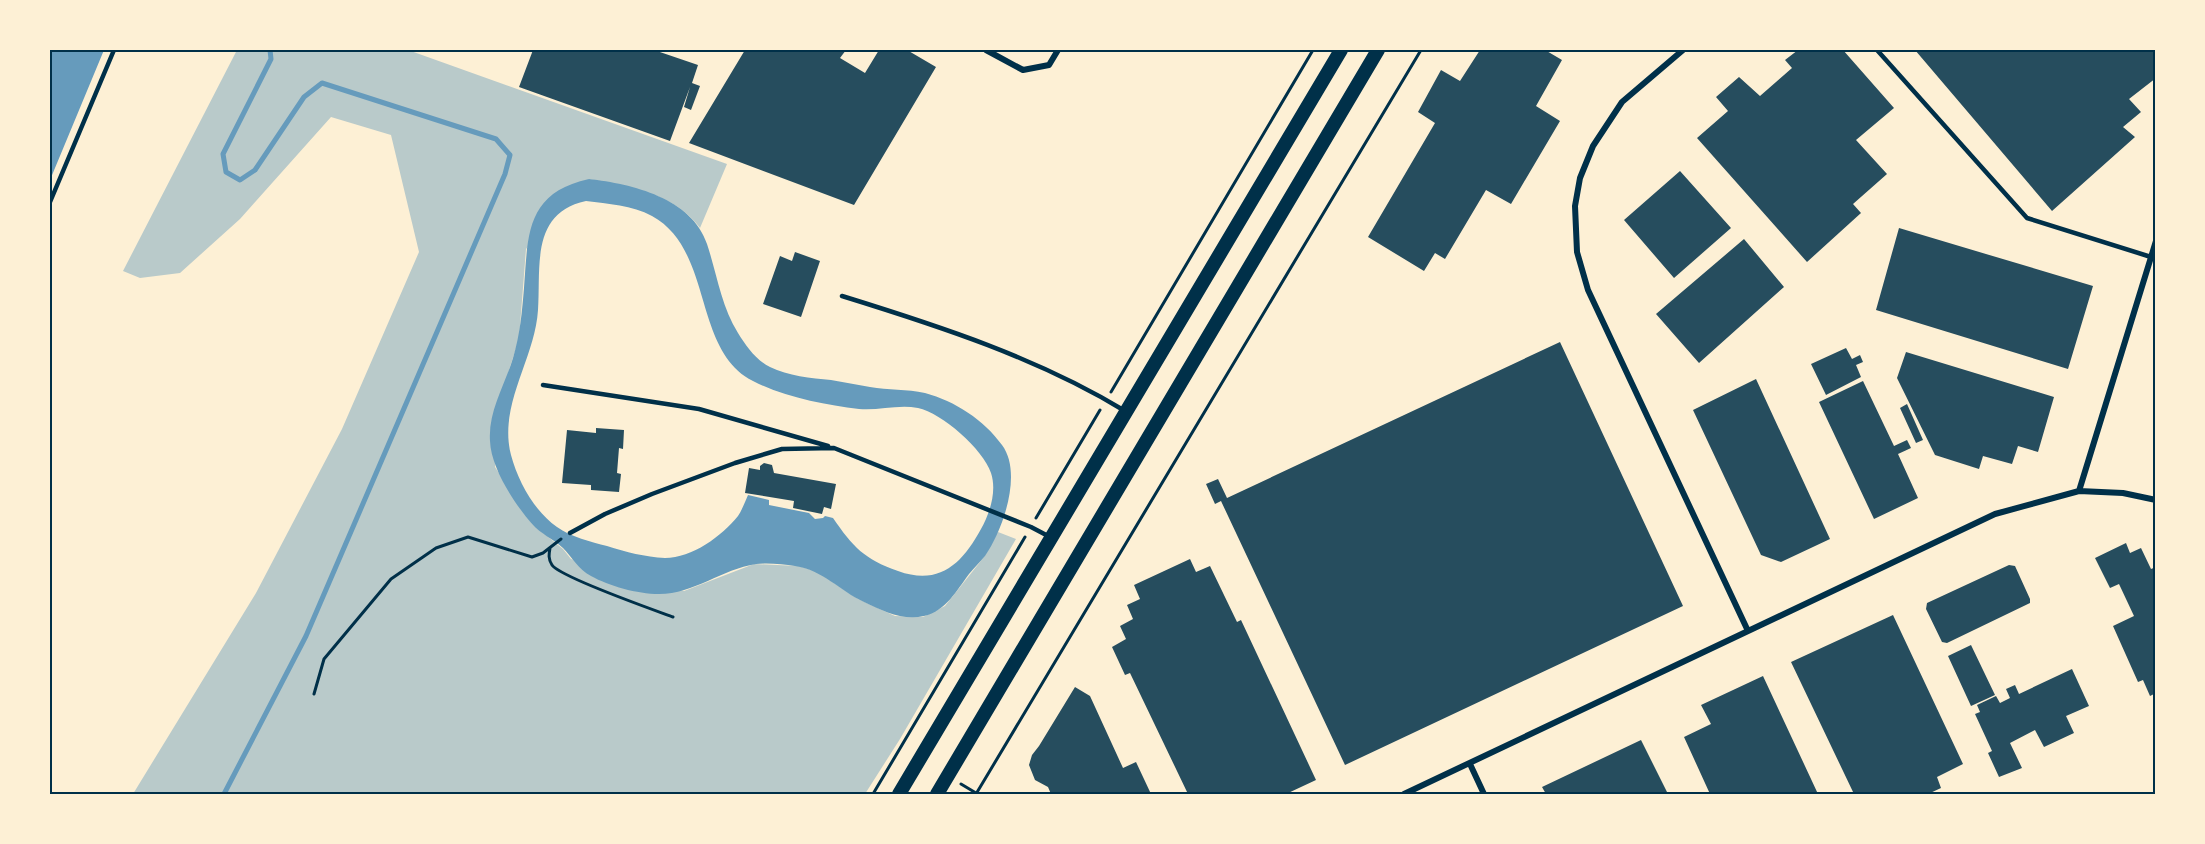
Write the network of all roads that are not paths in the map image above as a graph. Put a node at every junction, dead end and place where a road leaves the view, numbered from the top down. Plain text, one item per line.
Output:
1 (114, 50) edge
2 (986, 50) edge
3 (1058, 50) edge
4 (1341, 50) edge
5 (1378, 50) edge
6 (1683, 50) edge
7 (1877, 50) edge
8 (50, 202) edge
9 (2156, 241) edge
10 (2151, 257) junction
11 (842, 296) dead end
12 (543, 385) dead end
13 (1125, 411) junction
14 (834, 448) junction
15 (2079, 491) junction
16 (2156, 500) edge
17 (570, 533) dead end
18 (1050, 537) junction
19 (1748, 631) junction
20 (1470, 764) junction
21 (899, 795) edge
22 (937, 795) edge
23 (1404, 795) edge
24 (1484, 795) edge

1 - 8 lane
2 - 3 street
4 - 13 main road
5 - 22 main road
6 - 19 street
7 - 10 lane
9 - 10 street
10 - 15 street
11 - 13 lane
12 - 14 lane
13 - 18 main road
14 - 17 lane
14 - 18 lane
15 - 16 street
15 - 19 street
18 - 21 main road
19 - 20 street
20 - 23 street
20 - 24 street

